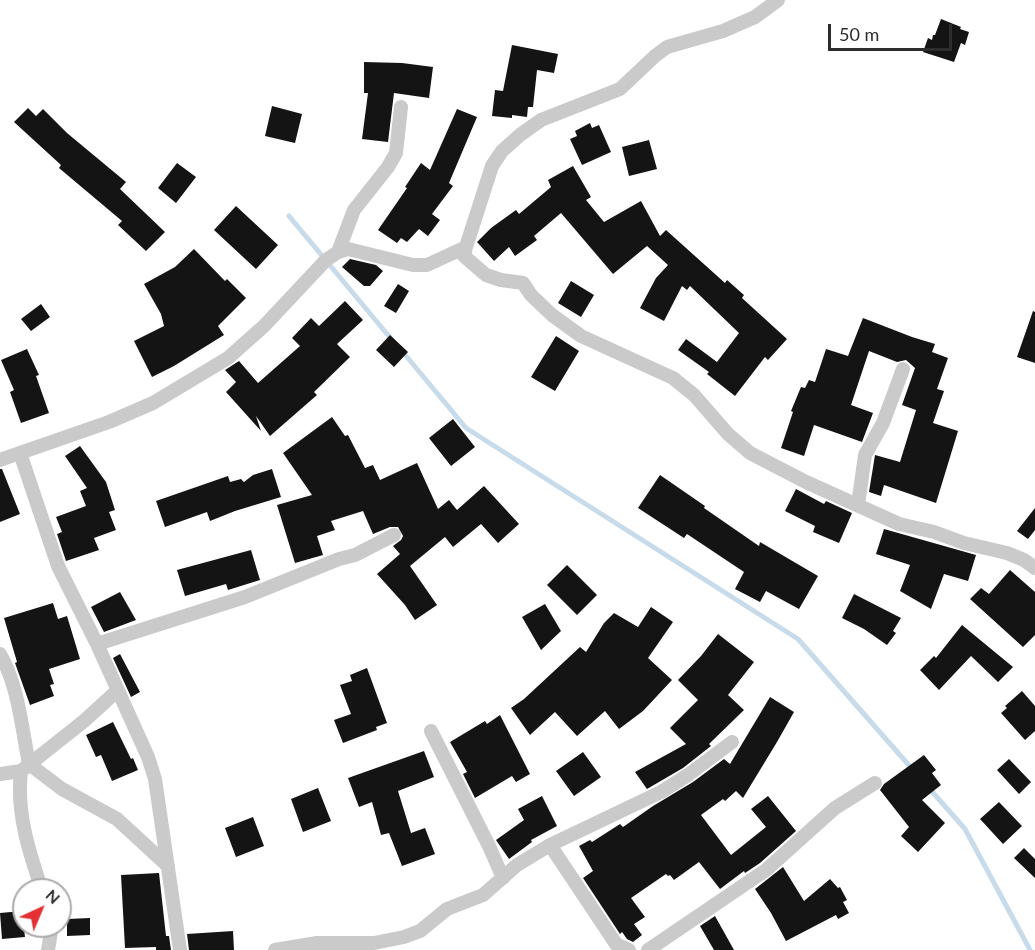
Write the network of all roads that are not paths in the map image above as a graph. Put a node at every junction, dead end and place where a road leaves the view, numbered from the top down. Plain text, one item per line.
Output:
1 (778, 0) edge
2 (401, 107) dead end
3 (466, 247) junction
4 (338, 252) junction
5 (903, 369) dead end
6 (27, 453) junction
7 (2, 460) edge
8 (858, 505) junction
9 (394, 535) dead end
10 (1035, 568) edge
11 (97, 644) junction
12 (0, 654) edge
13 (118, 690) junction
14 (431, 731) dead end
15 (732, 741) dead end
16 (25, 767) junction
17 (0, 774) edge
18 (875, 783) dead end
19 (550, 845) junction
20 (168, 866) junction
21 (38, 878) edge
22 (503, 878) junction
23 (354, 946) edge
24 (180, 950) edge
25 (275, 950) edge
26 (629, 950) edge
27 (648, 950) edge

1 - 3 street
2 - 4 street
3 - 4 street
3 - 8 street
4 - 6 street
5 - 8 street
6 - 7 street
6 - 11 street
8 - 10 street
9 - 11 street
11 - 13 street
12 - 16 street
13 - 16 street
13 - 20 street
14 - 22 street
15 - 19 street
16 - 17 street
16 - 20 street
16 - 21 street
18 - 27 street
19 - 22 street
19 - 26 street
20 - 24 street
22 - 23 street
23 - 25 street

